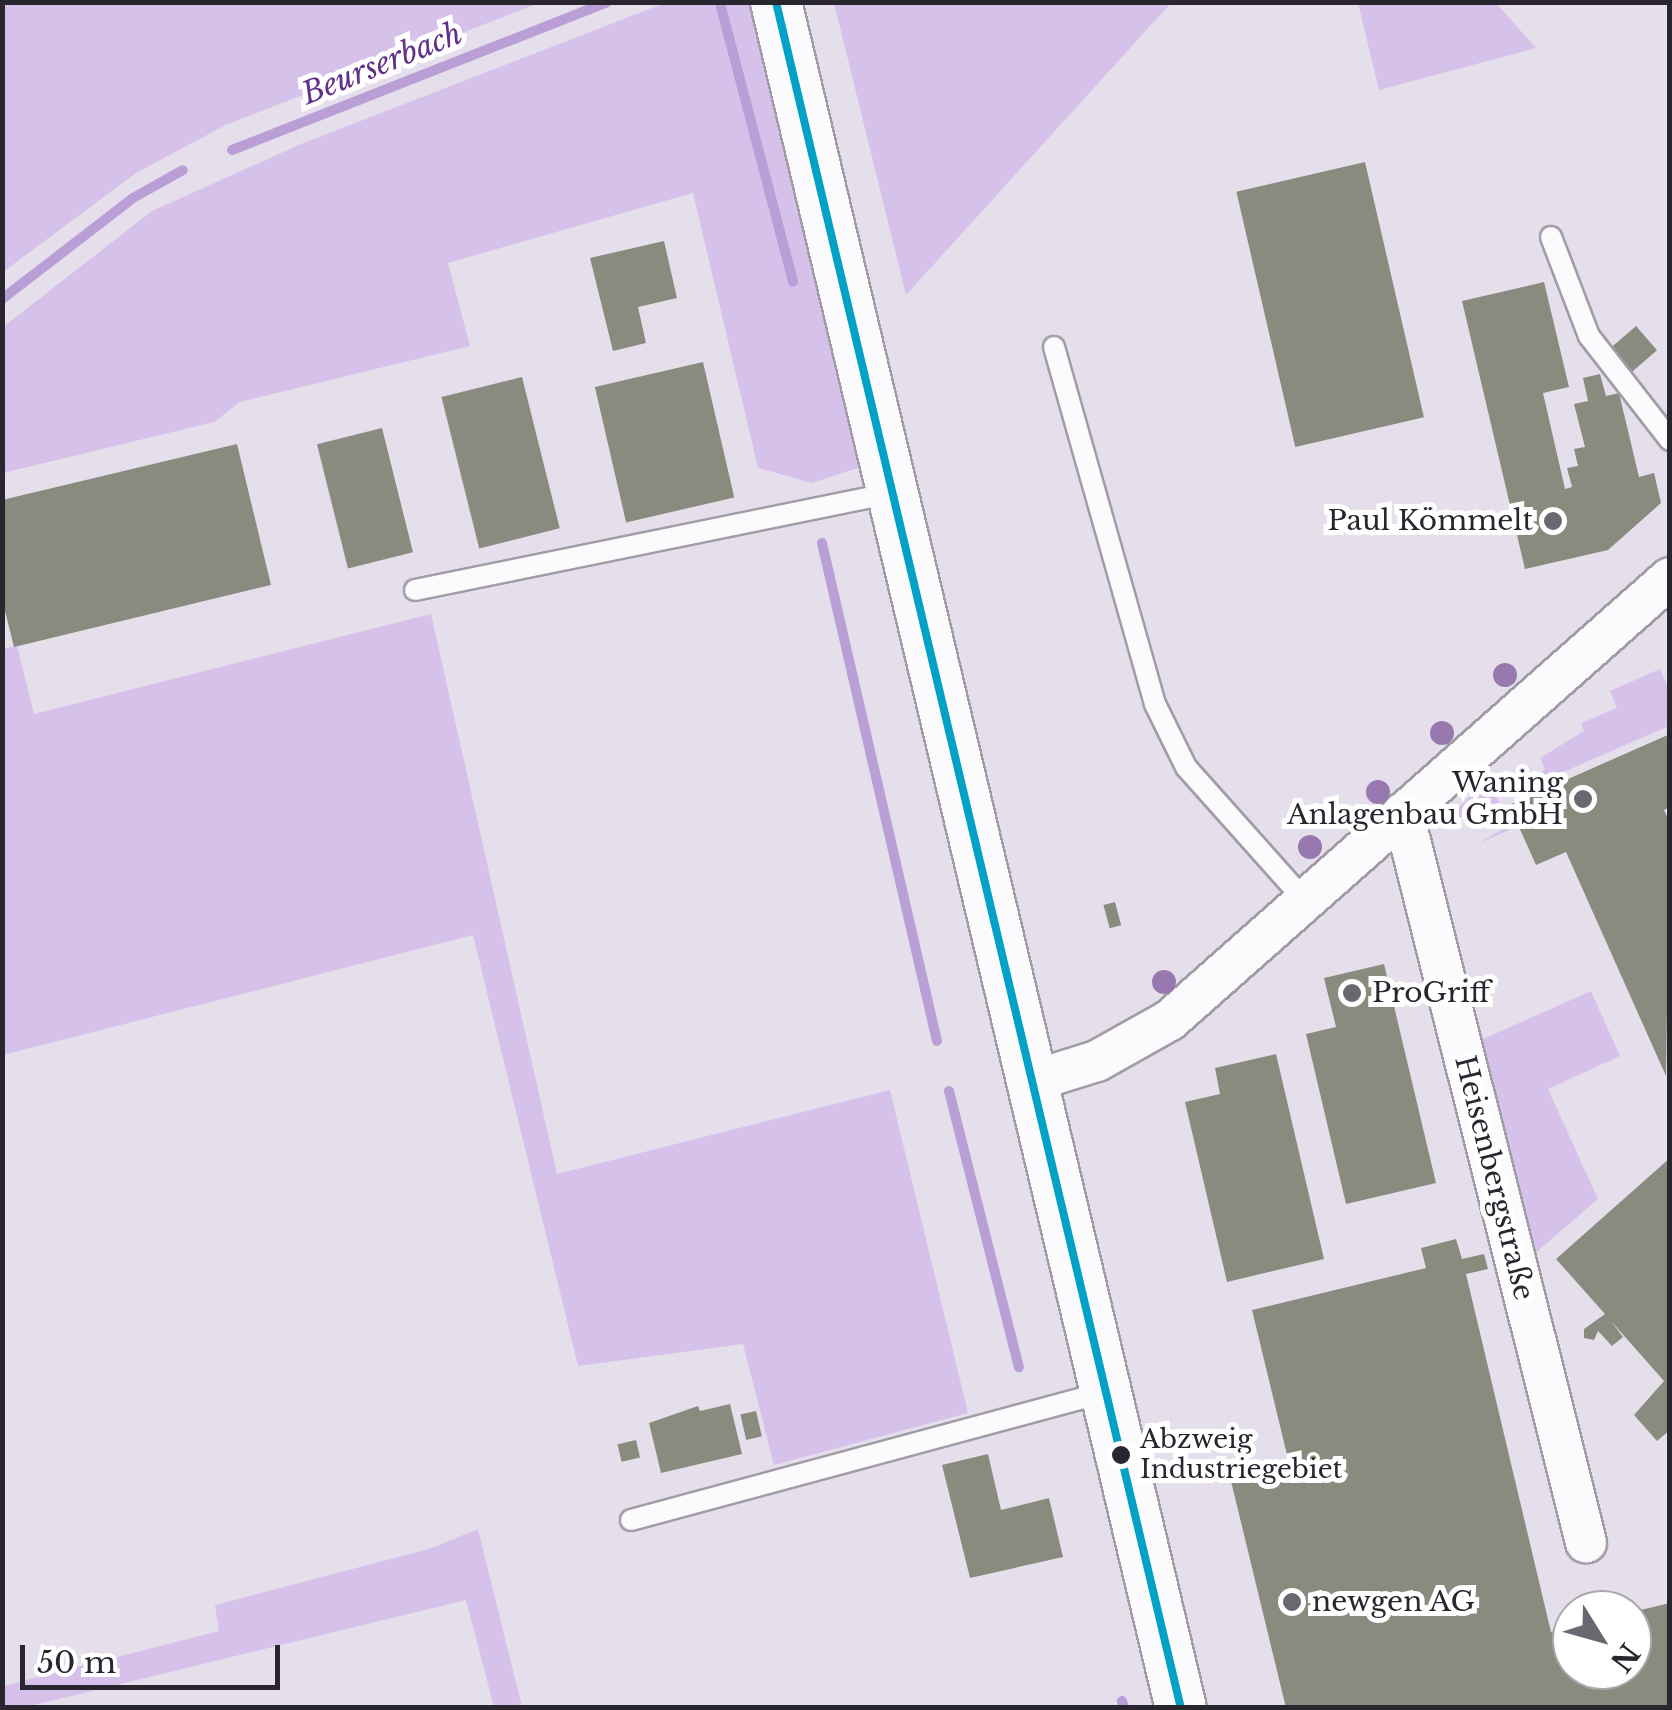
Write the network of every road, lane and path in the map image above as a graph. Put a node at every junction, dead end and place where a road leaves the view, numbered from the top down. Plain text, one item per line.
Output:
1 (776, 2) edge
2 (1551, 237) dead end
3 (1054, 347) dead end
4 (1670, 440) edge
5 (890, 493) junction
6 (1670, 578) edge
7 (415, 590) dead end
8 (1403, 813) junction
9 (1307, 903) junction
10 (1036, 1080) junction
11 (1106, 1392) junction
12 (631, 1520) dead end
13 (1586, 1542) dead end
14 (1181, 1708) edge

1 - 5 street
2 - 4 lane
3 - 9 lane
5 - 7 lane
5 - 10 street
6 - 8 street
8 - 9 street
8 - 13 street, Heisenbergstraße
9 - 10 street
10 - 11 street
11 - 12 lane
11 - 14 street

